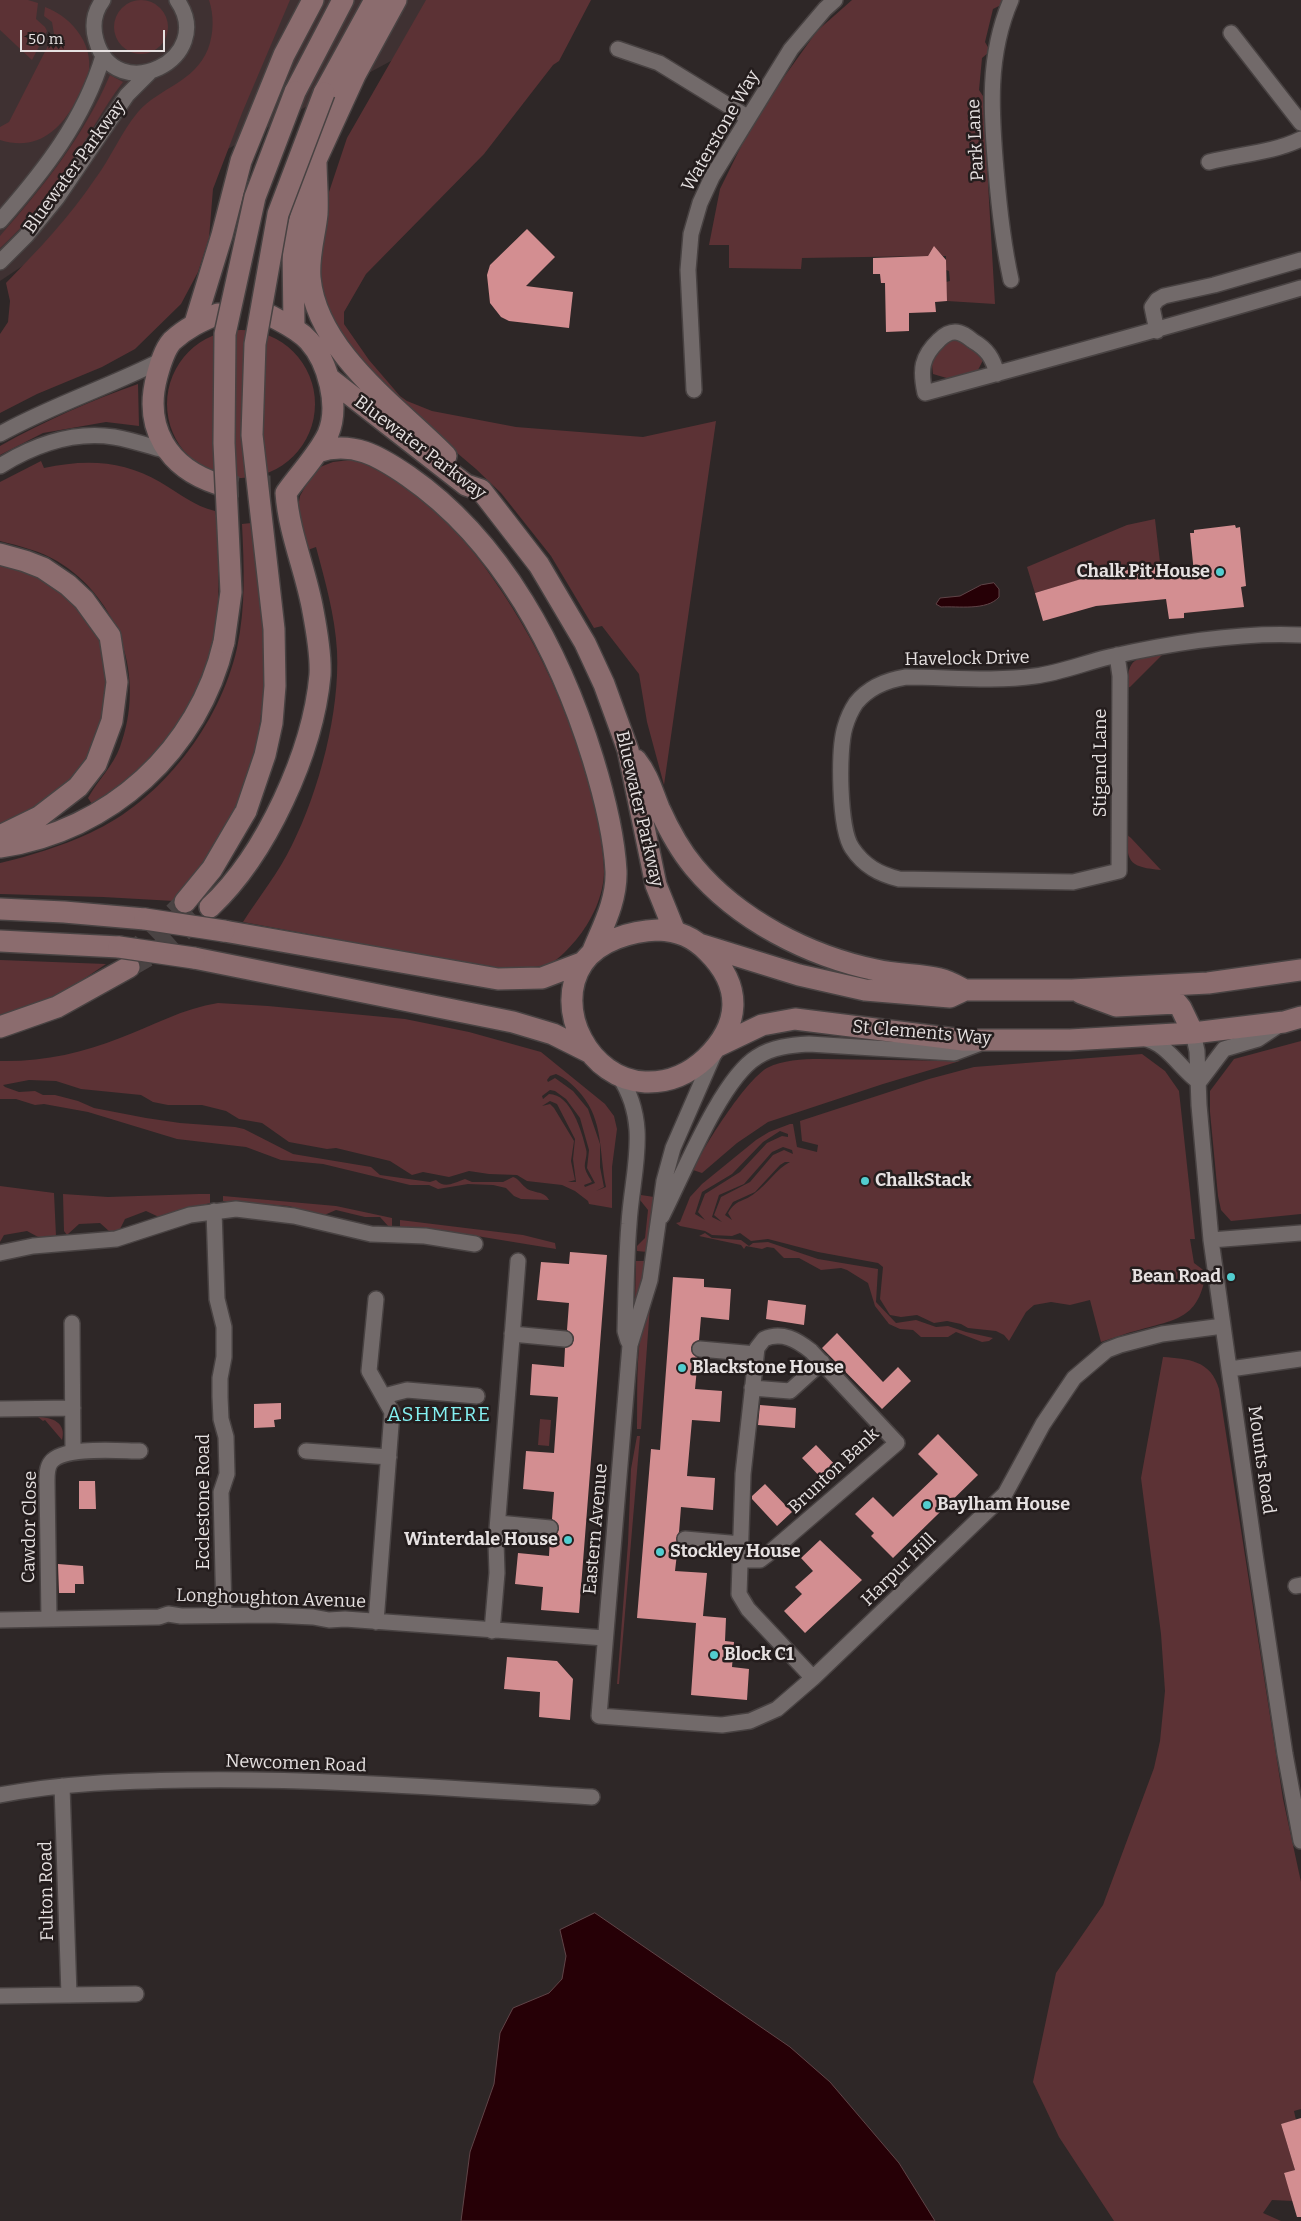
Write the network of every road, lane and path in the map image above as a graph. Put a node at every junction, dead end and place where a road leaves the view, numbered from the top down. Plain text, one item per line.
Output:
1 (103, 0) edge
2 (177, 0) edge
3 (313, 0) edge
4 (343, 0) edge
5 (375, 0) edge
6 (396, 0) edge
7 (835, 0) edge
8 (1011, 0) edge
9 (1231, 33) dead end
10 (618, 49) dead end
11 (104, 56) junction
12 (149, 73) junction
13 (747, 117) junction
14 (1301, 123) edge
15 (1301, 139) edge
16 (316, 160) junction
17 (1209, 162) dead end
18 (0, 221) edge
19 (1301, 260) edge
20 (0, 262) edge
21 (1011, 280) dead end
22 (1301, 288) edge
23 (218, 314) tunnel mouth
24 (271, 316) tunnel mouth
25 (195, 323) junction
26 (294, 328) junction
27 (1157, 331) junction
28 (162, 360) junction
29 (997, 374) junction
30 (330, 379) junction
31 (694, 390) dead end
32 (0, 434) edge
33 (167, 450) junction
34 (317, 452) junction
35 (0, 466) edge
36 (298, 476) junction
37 (218, 484) tunnel mouth
38 (271, 486) tunnel mouth
39 (481, 490) junction
40 (0, 554) edge
41 (1301, 635) edge
42 (1117, 655) junction
43 (628, 750) junction
44 (0, 836) edge
45 (0, 847) edge
46 (1119, 871) joint
47 (185, 902) tunnel mouth
48 (210, 907) tunnel mouth
49 (0, 909) edge
50 (675, 932) junction
51 (0, 941) edge
52 (700, 944) junction
53 (588, 958) junction
54 (122, 960) junction
55 (1301, 970) edge
56 (965, 990) junction
57 (1072, 990) junction
58 (1292, 1019) edge
59 (0, 1027) edge
60 (1193, 1033) junction
61 (1130, 1036) junction
62 (986, 1040) junction
63 (718, 1046) junction
64 (589, 1052) junction
65 (620, 1076) junction
66 (1199, 1082) junction
67 (214, 1211) junction
68 (658, 1224) junction
69 (1301, 1233) edge
70 (1212, 1240) junction
71 (476, 1244) dead end
72 (0, 1253) edge
73 (518, 1261) dead end
74 (376, 1299) dead end
75 (72, 1323) dead end
76 (1223, 1326) junction
77 (512, 1334) junction
78 (565, 1339) dead end
79 (630, 1345) junction
80 (700, 1349) dead end
81 (756, 1354) junction
82 (1301, 1359) edge
83 (822, 1362) junction
84 (1230, 1369) junction
85 (752, 1388) junction
86 (384, 1396) junction
87 (477, 1396) dead end
88 (73, 1408) junction
89 (0, 1409) edge
90 (140, 1451) dead end
91 (306, 1451) dead end
92 (73, 1452) junction
93 (389, 1457) junction
94 (498, 1523) junction
95 (550, 1528) dead end
96 (685, 1539) dead end
97 (741, 1544) junction
98 (741, 1560) junction
99 (224, 1615) junction
100 (49, 1619) junction
101 (0, 1620) edge
102 (376, 1622) junction
103 (492, 1632) junction
104 (605, 1638) junction
105 (813, 1678) junction
106 (599, 1716) joint
107 (62, 1786) junction
108 (0, 1795) edge
109 (592, 1797) dead end
110 (1301, 1841) edge
111 (136, 1994) dead end
112 (69, 1995) junction
113 (0, 1996) edge

1 - 11 street
2 - 12 street, Bluewater Parkway
3 - 25 main road
4 - 45 main road, bridge
5 - 47 main road, bridge
6 - 16 main road
7 - 13 street, Waterstone Way
8 - 21 street, Park Lane
9 - 14 street
10 - 13 street
11 - 12 street
11 - 18 street, Bluewater Parkway
12 - 20 street, Bluewater Parkway
13 - 31 street, Waterstone Way
15 - 17 street
16 - 26 main road
16 - 39 main road
19 - 27 street
22 - 27 street
23 - 25 main road
24 - 26 main road
25 - 28 main road
26 - 30 main road
27 - 29 street
28 - 32 street
28 - 33 main road
29 - 29 street
30 - 34 main road
30 - 39 main road, Bluewater Parkway
33 - 35 street
33 - 37 main road
34 - 36 main road
34 - 53 main road, Bluewater Parkway
36 - 38 main road
36 - 48 main road
39 - 43 main road, Bluewater Parkway
40 - 44 main road
41 - 42 street, Havelock Drive
42 - 46 street, Stigand Lane
42 - 46 street, Havelock Drive
43 - 50 main road, Bluewater Parkway
43 - 56 main road
49 - 53 main road, bridge
50 - 52 main road
50 - 53 main road
51 - 54 main road
52 - 56 main road, St Clements Way
52 - 63 main road
53 - 64 main road
54 - 59 main road
54 - 64 main road, bridge
55 - 57 main road, St Clements Way
56 - 57 main road, St Clements Way
57 - 60 main road, St Clements Way
58 - 60 main road, St Clements Way
58 - 66 street
60 - 61 main road, St Clements Way
60 - 66 street, Mounts Road
61 - 62 main road, St Clements Way
61 - 66 street
62 - 63 main road, St Clements Way
62 - 68 street
63 - 65 main road
63 - 68 street, Eastern Avenue
64 - 65 main road
65 - 79 street, Eastern Avenue
66 - 70 street, Mounts Road
67 - 71 street
67 - 72 street
67 - 99 street, Ecclestone Road
68 - 79 street, Eastern Avenue
69 - 70 street
70 - 76 street, Mounts Road
73 - 77 street
74 - 86 street
75 - 88 street
76 - 84 street, Mounts Road
76 - 105 street, Harpur Hill
77 - 78 street
77 - 94 street
79 - 104 street, Eastern Avenue
80 - 81 street
81 - 83 street, Brunton Bank
81 - 85 street
82 - 84 street
83 - 85 street
83 - 98 street, Brunton Bank
84 - 110 street, Mounts Road
85 - 97 street
86 - 87 street
86 - 93 street
88 - 89 street
88 - 92 street
90 - 92 street, Cawdor Close
91 - 93 street
92 - 100 street, Cawdor Close
93 - 102 street
94 - 95 street
94 - 103 street
96 - 97 street
97 - 98 street
98 - 105 street
99 - 100 street, Longhoughton Avenue
99 - 102 street, Longhoughton Avenue
100 - 101 street, Longhoughton Avenue
102 - 103 street, Longhoughton Avenue
103 - 104 street, Longhoughton Avenue
104 - 106 street, Eastern Avenue
105 - 106 street, Harpur Hill
107 - 108 street, Newcomen Road
107 - 109 street, Newcomen Road
107 - 112 street, Fulton Road
111 - 112 street
112 - 113 street

